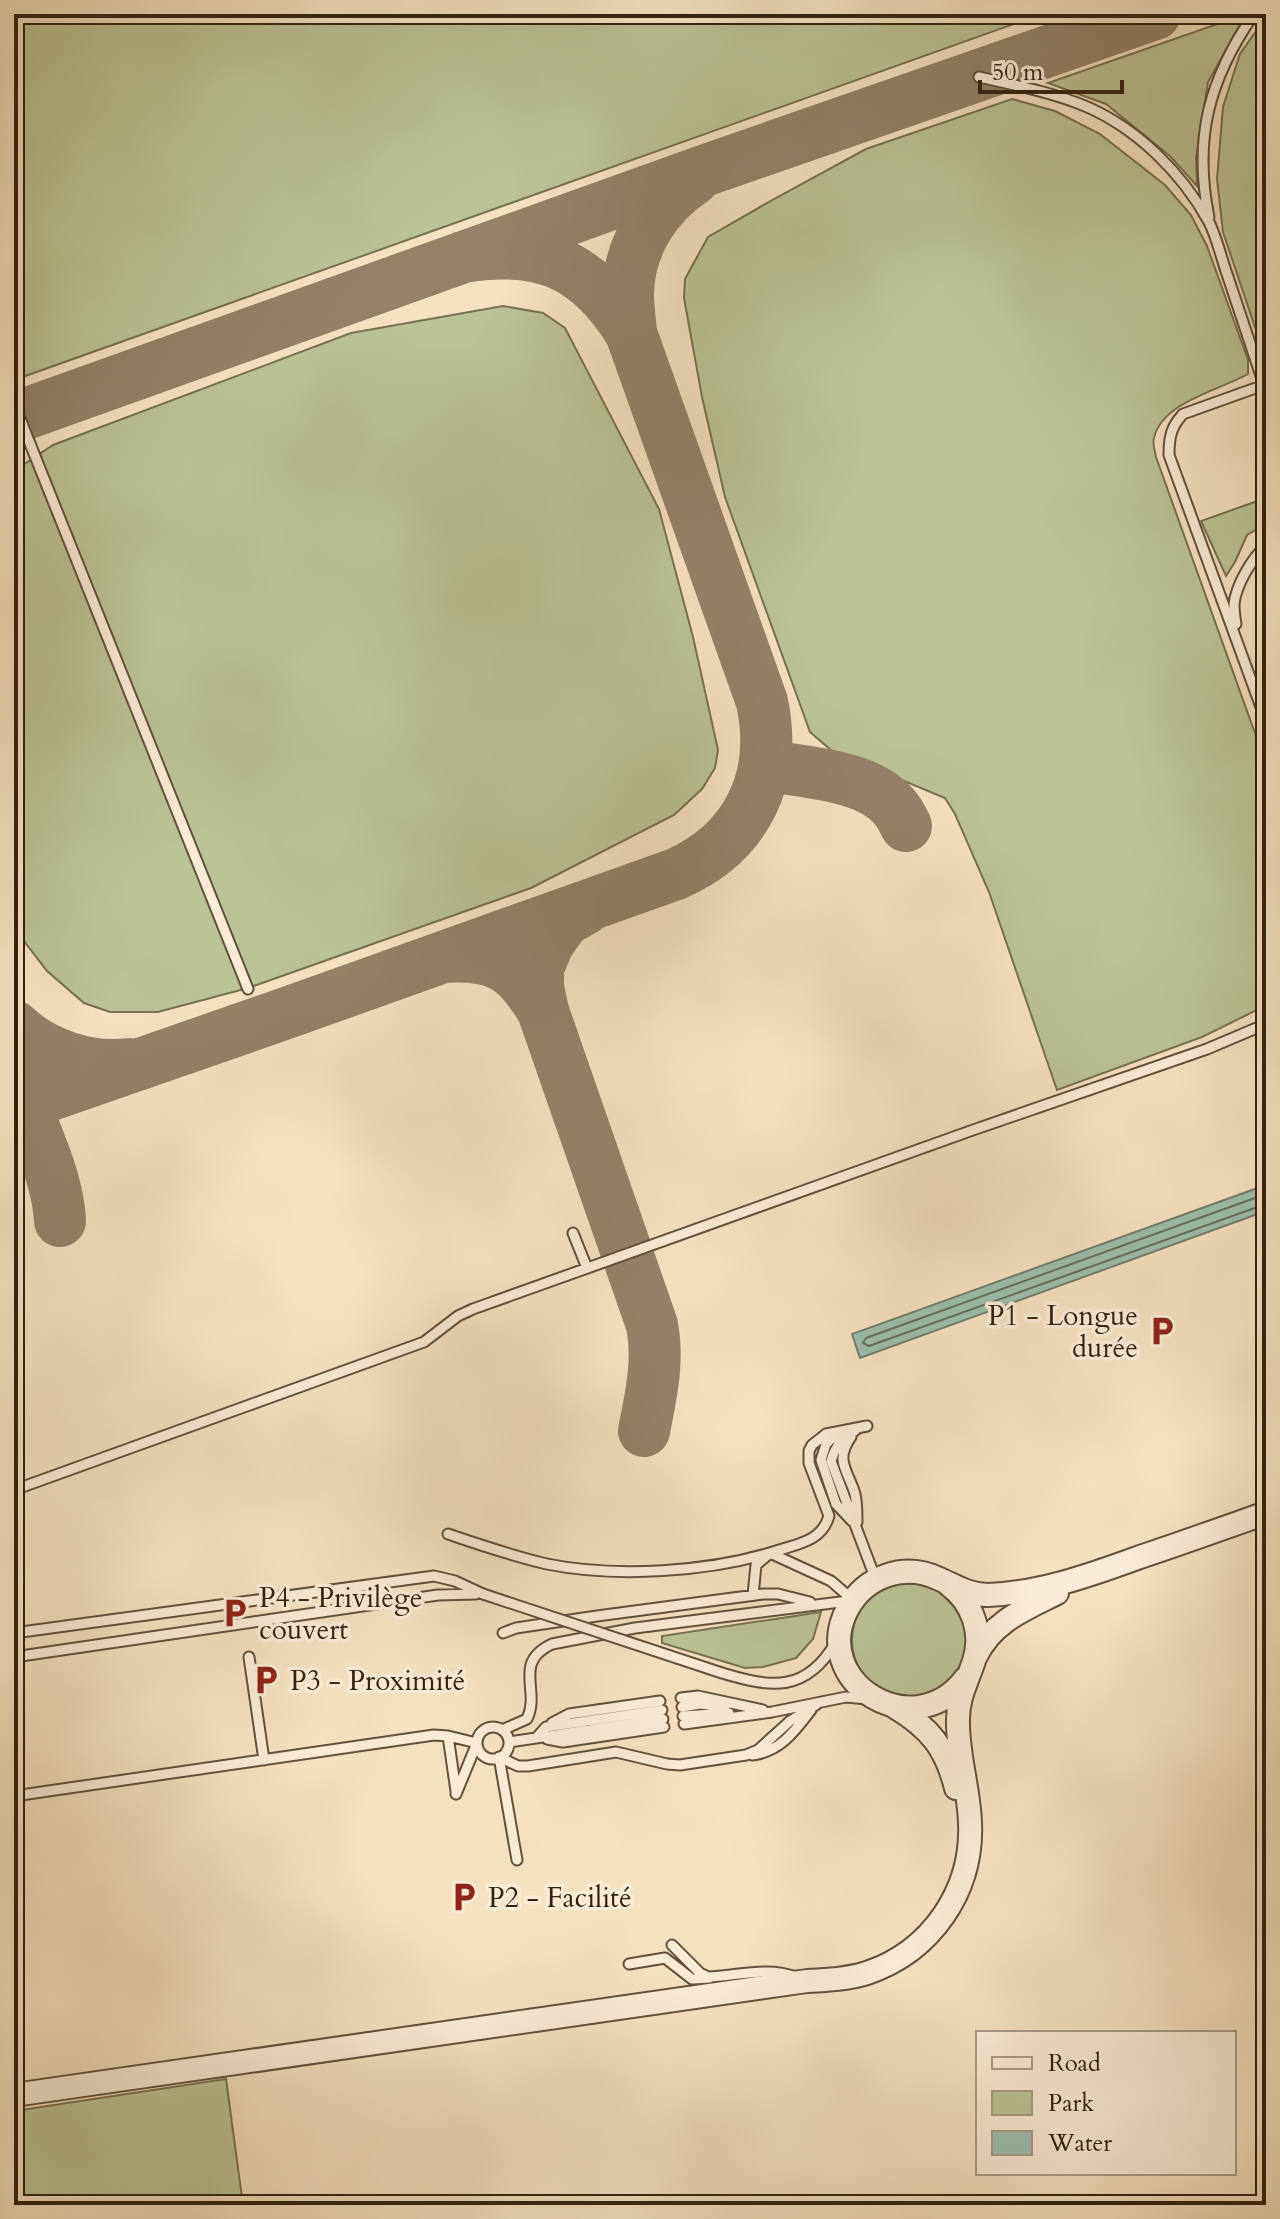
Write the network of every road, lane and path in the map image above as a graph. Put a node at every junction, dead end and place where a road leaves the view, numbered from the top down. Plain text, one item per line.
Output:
1 (1254, 14) edge
2 (979, 77) dead end
3 (1210, 225) junction
4 (19, 416) dead end
5 (1266, 546) edge
6 (1236, 635) junction
7 (1266, 721) edge
8 (248, 989) dead end
9 (1266, 1024) edge
10 (573, 1233) dead end
11 (587, 1268) junction
12 (867, 1426) junction
13 (14, 1490) edge
14 (1266, 1513) edge
15 (858, 1528) junction
16 (448, 1534) dead end
17 (770, 1553) junction
18 (1105, 1570) junction
19 (876, 1580) junction
20 (949, 1585) junction
21 (483, 1594) junction
22 (753, 1595) junction
23 (853, 1600) junction
24 (817, 1604) junction
25 (841, 1628) junction
26 (14, 1633) edge
27 (503, 1633) dead end
28 (14, 1657) edge
29 (249, 1657) dead end
30 (972, 1666) junction
31 (885, 1703) junction
32 (816, 1705) junction
33 (772, 1712) junction
34 (502, 1730) junction
35 (448, 1736) junction
36 (536, 1738) junction
37 (509, 1742) junction
38 (477, 1743) junction
39 (499, 1757) junction
40 (264, 1760) junction
41 (14, 1796) edge
42 (517, 1860) dead end
43 (672, 1945) dead end
44 (629, 1964) dead end
45 (713, 1977) junction
46 (807, 1981) junction
47 (14, 2070) edge
48 (18, 2095) edge

1 - 3 lane
2 - 3 lane
3 - 6 lane
4 - 8 lane
5 - 6 lane
6 - 7 lane
9 - 11 lane
10 - 11 lane
11 - 13 lane
12 - 15 lane
12 - 15 lane
12 - 17 lane
14 - 18 street
15 - 19 lane
16 - 17 lane
17 - 22 lane
17 - 23 lane
18 - 20 street
18 - 30 street
19 - 20 street
19 - 23 street
20 - 30 street
21 - 25 lane, bridge
21 - 26 lane
21 - 28 lane
22 - 24 lane
22 - 27 lane
23 - 24 lane
23 - 25 street
24 - 34 lane
25 - 31 street
29 - 40 lane
30 - 31 street
30 - 46 street
31 - 32 lane
31 - 46 street
32 - 33 lane
32 - 39 lane
33 - 33 lane
34 - 37 lane
34 - 38 lane
35 - 38 lane
35 - 38 lane
35 - 40 lane
36 - 36 lane
36 - 37 lane
37 - 39 lane
38 - 39 lane
39 - 42 lane
40 - 41 lane
43 - 45 lane
44 - 45 lane
45 - 46 lane
46 - 48 street
47 - 48 lane

